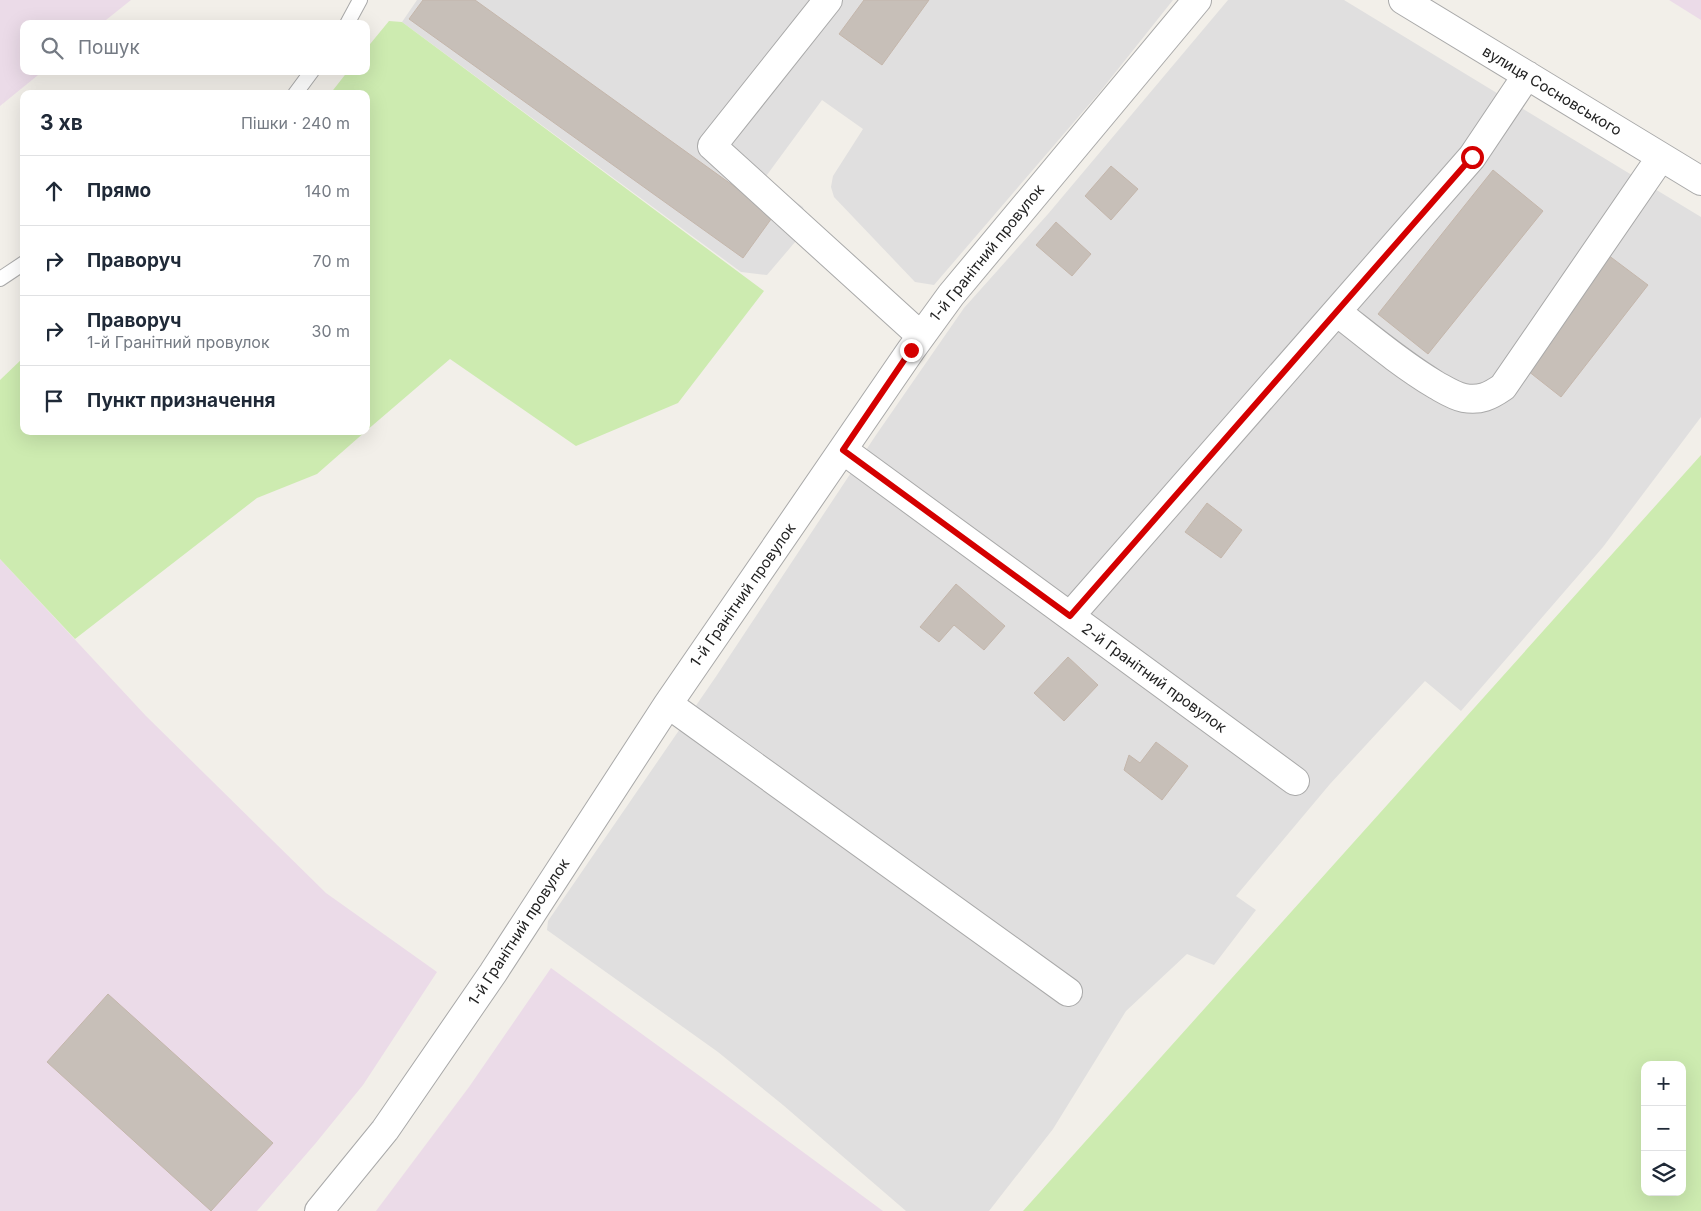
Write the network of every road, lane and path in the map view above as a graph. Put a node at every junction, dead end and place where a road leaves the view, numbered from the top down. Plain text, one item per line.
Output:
1 (360, 0) edge
2 (828, 0) edge
3 (1197, 0) edge
4 (1403, 0) edge
5 (348, 20) edge
6 (309, 75) edge
7 (1527, 75) junction
8 (298, 90) edge
9 (1661, 157) junction
10 (1701, 181) edge
11 (20, 266) edge
12 (0, 279) edge
13 (1337, 312) junction
14 (921, 336) junction
15 (843, 450) junction
16 (1070, 616) junction
17 (668, 704) junction
18 (1295, 781) dead end
19 (1068, 992) dead end
20 (318, 1211) edge

1 - 5 lane
2 - 14 street
3 - 14 street, 1-й Гранітний провулок
4 - 7 street, вулиця Сосновського
6 - 8 lane
7 - 9 street, вулиця Сосновського
7 - 13 street
9 - 10 street, вулиця Сосновського
9 - 13 street
11 - 12 lane
13 - 16 street
14 - 15 street, 1-й Гранітний провулок
15 - 16 street, 2-й Гранітний провулок
15 - 17 street, 1-й Гранітний провулок
16 - 18 street, 2-й Гранітний провулок
17 - 19 street
17 - 20 street, 1-й Гранітний провулок

